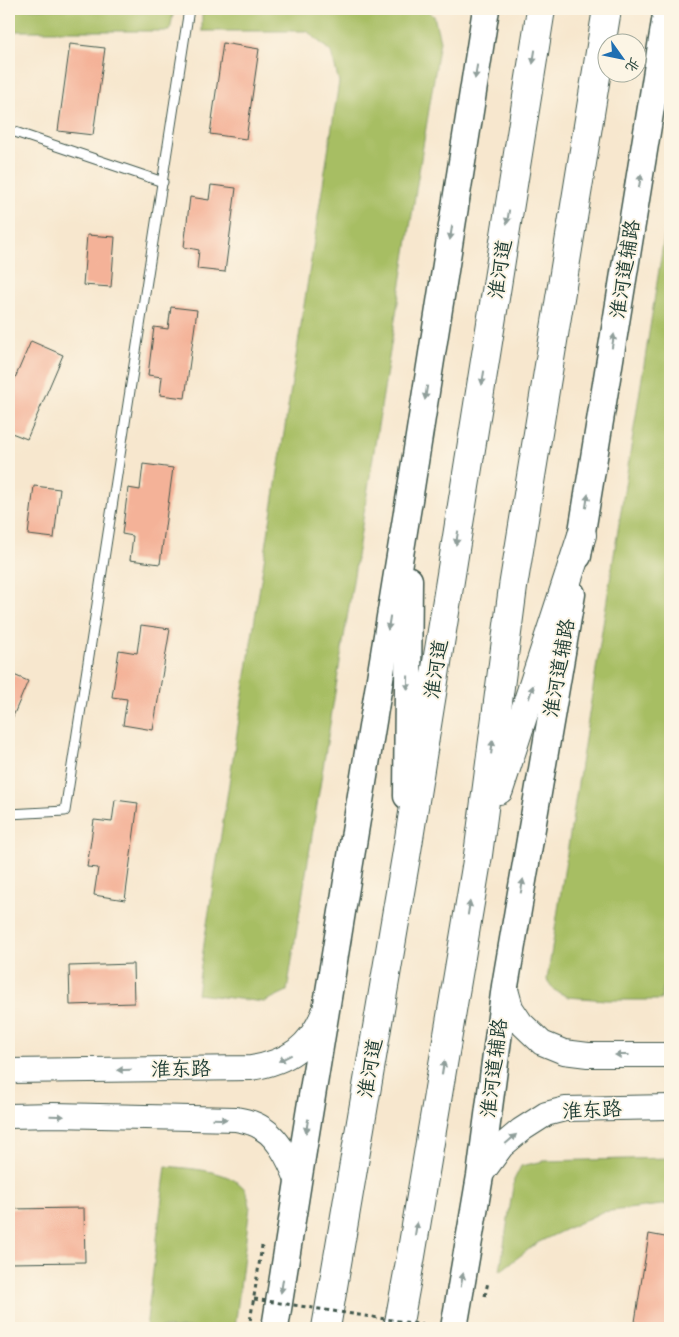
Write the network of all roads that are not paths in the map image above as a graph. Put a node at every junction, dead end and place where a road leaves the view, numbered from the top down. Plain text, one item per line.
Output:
1 (189, 9) edge
2 (486, 9) edge
3 (541, 9) edge
4 (608, 9) edge
5 (667, 9) edge
6 (9, 130) edge
7 (163, 182) junction
8 (410, 494) junction
9 (582, 535) junction
10 (9, 814) edge
11 (478, 855) junction
12 (406, 857) junction
13 (505, 986) junction
14 (326, 1008) junction
15 (670, 1055) edge
16 (9, 1071) edge
17 (670, 1107) edge
18 (9, 1116) edge
19 (480, 1176) junction
20 (298, 1182) junction
21 (411, 1256) junction
22 (276, 1328) edge
23 (326, 1328) edge
24 (398, 1328) edge
25 (410, 1328) edge
26 (454, 1328) edge

1 - 7 lane
2 -> 8 main road
3 -> 12 highway, 淮河道
11 -> 4 highway
9 -> 5 main road, 淮河道辅路
6 - 7 lane
7 - 10 lane
8 -> 12 main road
8 -> 14 main road
11 -> 9 highway
13 -> 9 main road, 淮河道辅路
21 -> 11 highway
12 - 23 highway, 淮河道
15 -> 13 main road
13 - 19 main road, 淮河道辅路
14 -> 16 main road, 淮东路
14 -> 20 main road
19 -> 17 main road, 淮东路
18 -> 20 main road
26 -> 19 main road, 淮河道辅路
20 -> 22 main road
21 - 24 highway
21 - 25 main road

